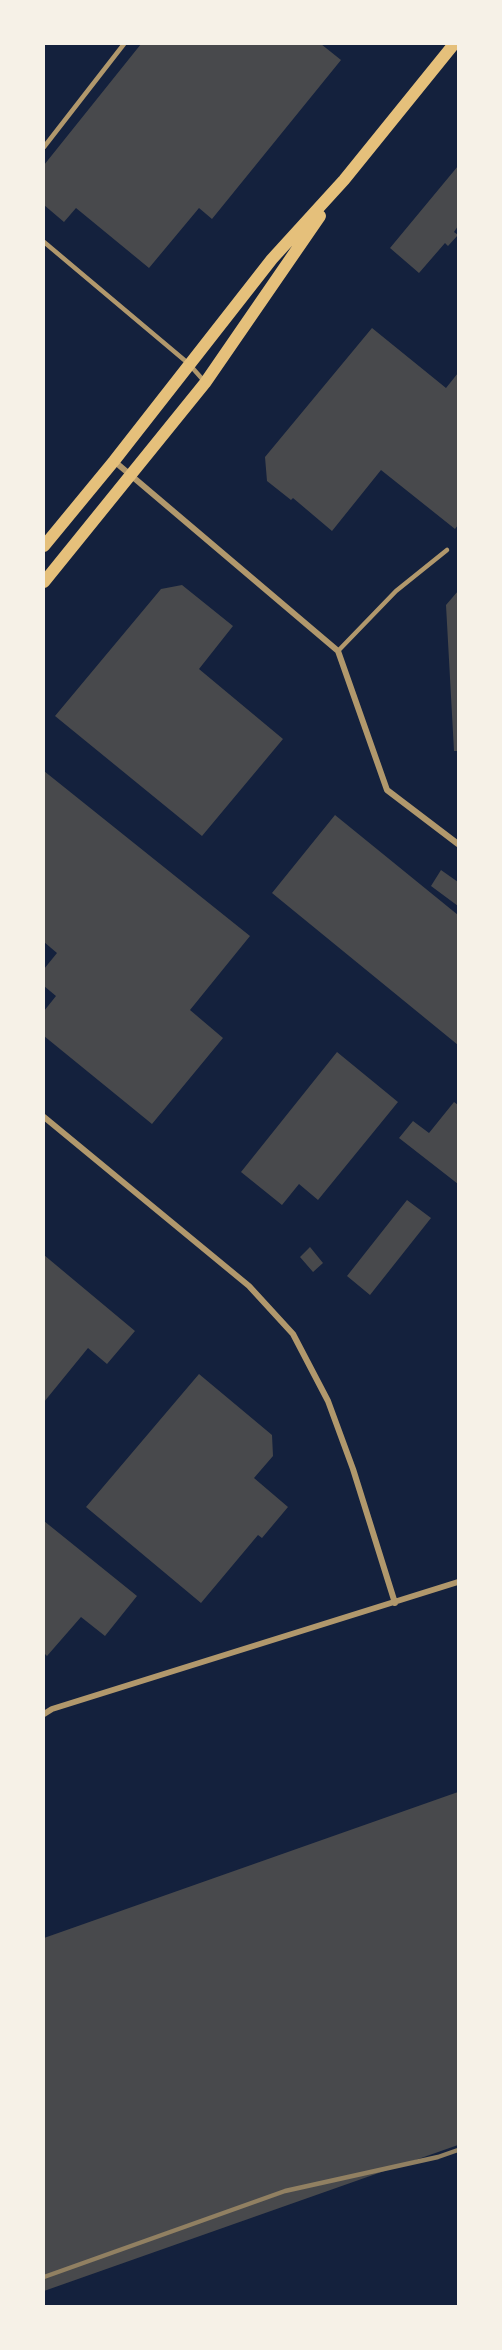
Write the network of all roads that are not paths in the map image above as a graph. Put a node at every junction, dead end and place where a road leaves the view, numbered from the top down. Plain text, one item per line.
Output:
1 (124, 44) edge
2 (454, 44) edge
3 (44, 147) edge
4 (344, 180) junction
5 (44, 242) edge
6 (189, 364) junction
7 (205, 383) junction
8 (114, 460) junction
9 (131, 476) junction
10 (44, 546) edge
11 (447, 550) dead end
12 (44, 582) edge
13 (338, 651) junction
14 (459, 844) edge
15 (44, 1117) edge
16 (459, 1582) edge
17 (395, 1603) junction
18 (44, 1714) edge

1 - 3 lane
2 - 4 main road
4 - 6 main road
4 - 7 main road
5 - 6 lane
6 - 7 lane
6 - 8 main road
7 - 9 main road
8 - 9 street
8 - 10 main road
9 - 12 main road
9 - 13 street
11 - 13 lane
13 - 14 street
15 - 17 street
16 - 17 street
17 - 18 street

